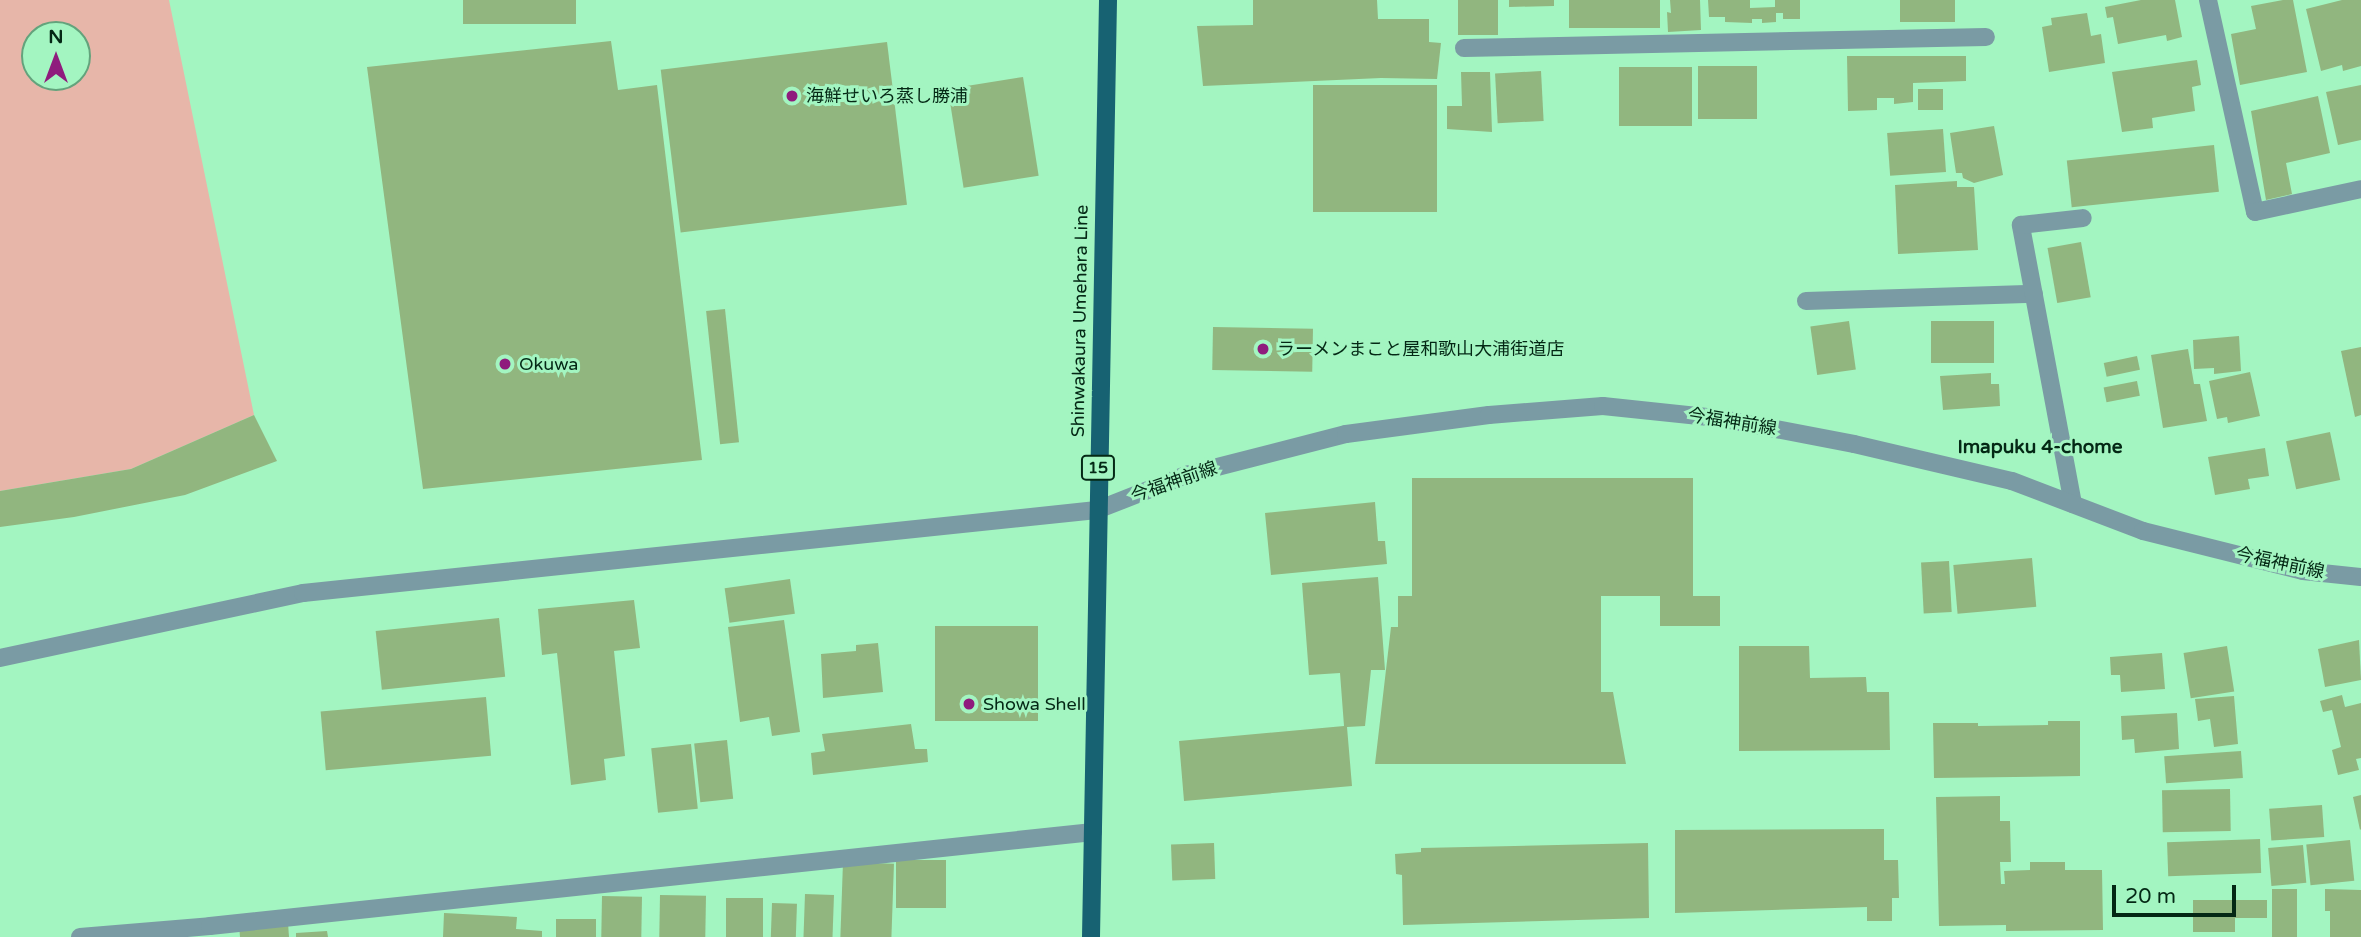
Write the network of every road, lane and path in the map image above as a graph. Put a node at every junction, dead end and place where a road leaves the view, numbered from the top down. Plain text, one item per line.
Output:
1 (1108, 0) edge
2 (2210, 1) edge
3 (1986, 37) dead end
4 (1464, 48) dead end
5 (2361, 189) edge
6 (2083, 218) dead end
7 (2034, 295) junction
8 (1806, 301) dead end
9 (2073, 504) junction
10 (1097, 510) junction
11 (2361, 577) edge
12 (0, 658) edge
13 (1093, 832) junction
14 (80, 937) edge
15 (1091, 937) edge

1 - 10 main road, Shinwakaura Umehara Line / 15
2 - 5 street
3 - 4 street
6 - 7 street
7 - 8 street
7 - 9 street
9 - 10 street, 今福神前線
9 - 11 street, 今福神前線
10 - 12 street, 今福神前線
10 - 13 main road, Shinwakaura Umehara Line / 15
13 - 14 street
13 - 15 main road, Shinwakaura Umehara Line / 15

